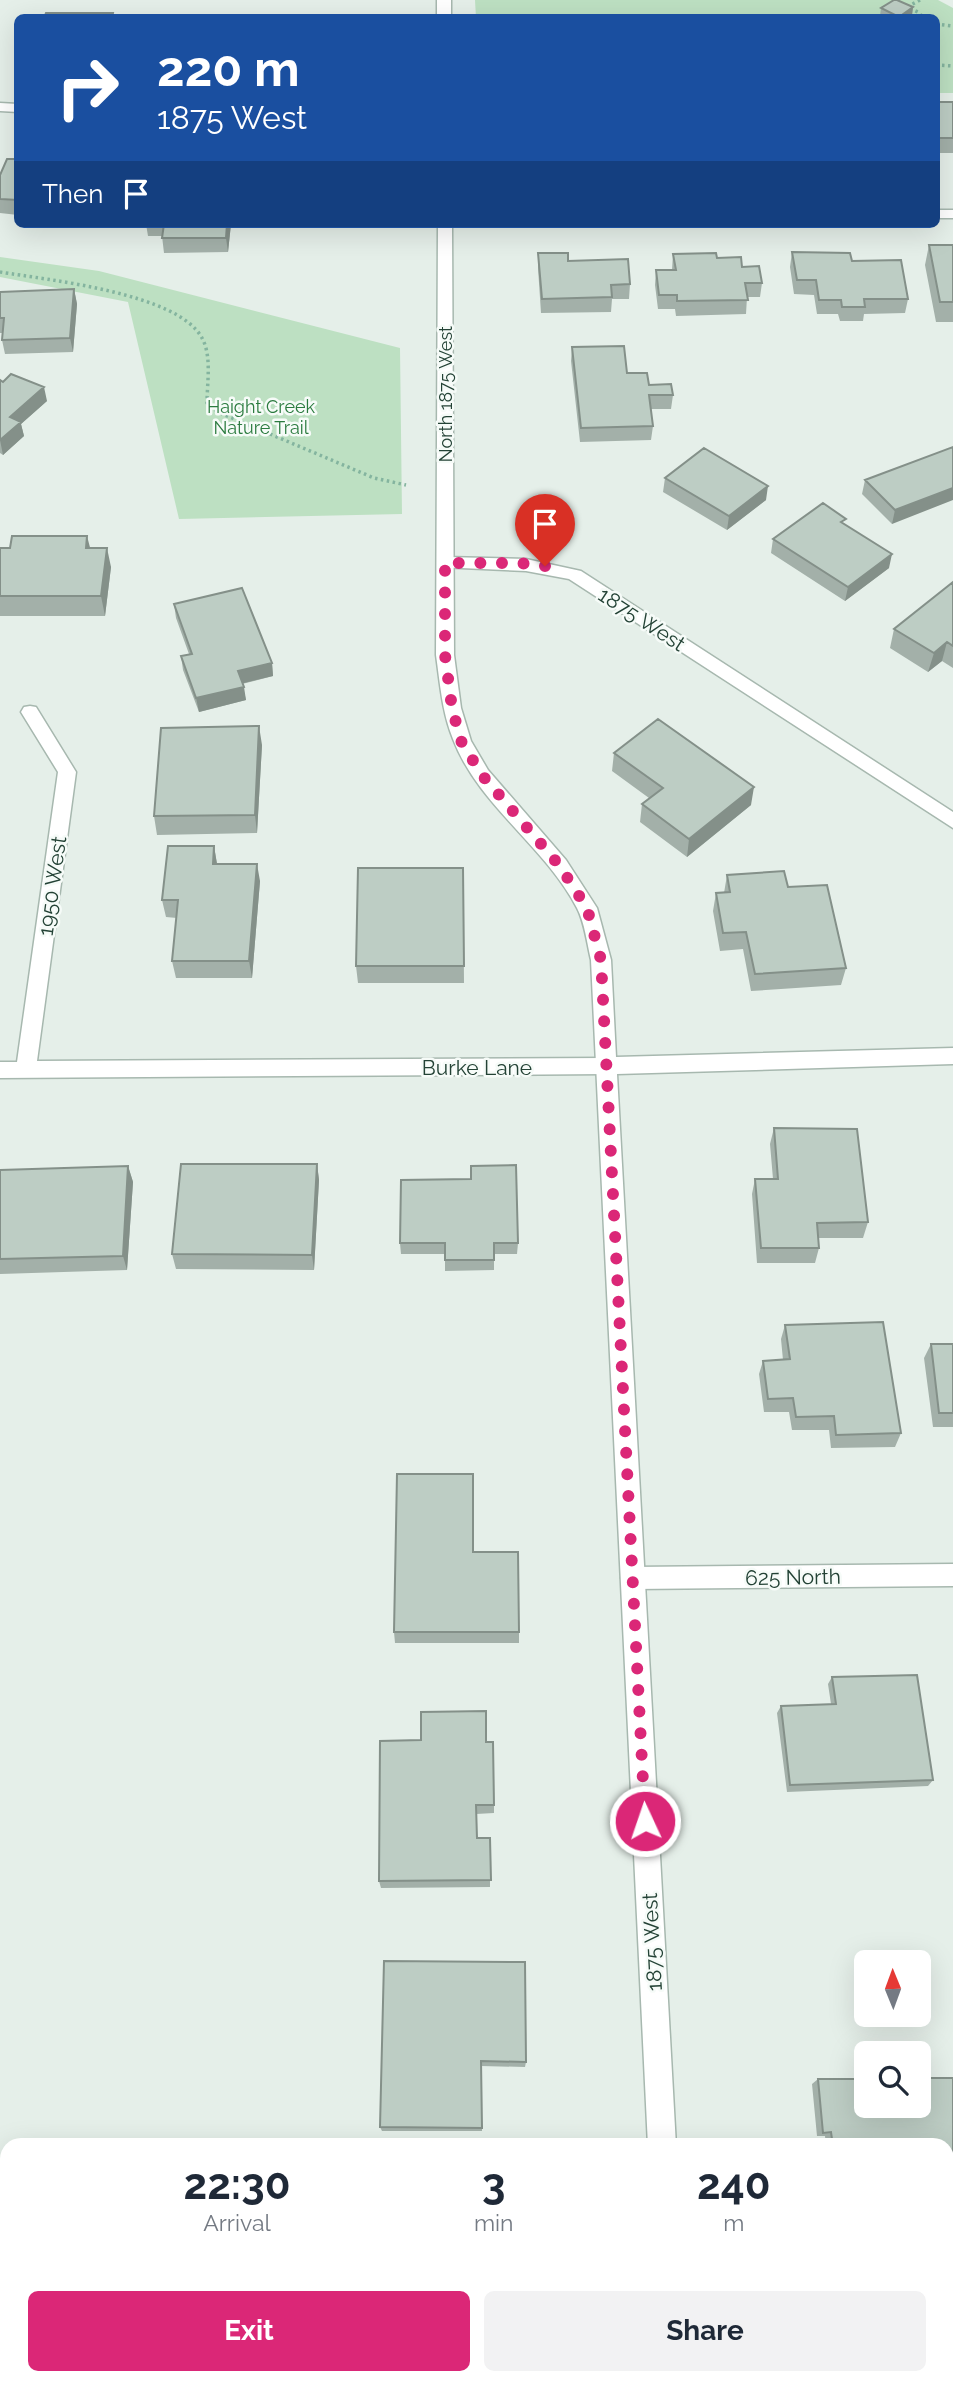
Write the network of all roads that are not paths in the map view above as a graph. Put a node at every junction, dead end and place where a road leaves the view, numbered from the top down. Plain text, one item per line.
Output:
1 (445, 228) edge
2 (445, 563) junction
3 (30, 712) dead end
4 (953, 821) edge
5 (953, 1056) edge
6 (606, 1066) junction
7 (0, 1070) edge
8 (26, 1070) junction
9 (953, 1575) edge
10 (633, 1578) junction
11 (662, 2138) edge

1 - 2 street, North 1875 West
2 - 4 street, 1875 West
2 - 6 street, 1875 West
3 - 8 street, 1950 West
5 - 6 street, Burke Lane
6 - 8 street, Burke Lane
6 - 10 street, 1875 West
7 - 8 street, Burke Lane
9 - 10 street, 625 North
10 - 11 street, 1875 West

